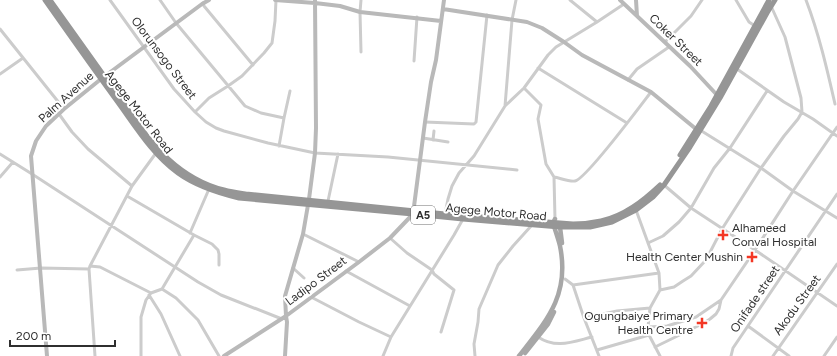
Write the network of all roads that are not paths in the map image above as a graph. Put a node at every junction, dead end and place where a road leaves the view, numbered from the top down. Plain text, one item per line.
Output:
1 (45, 0) edge
2 (50, 0) edge
3 (110, 0) edge
4 (160, 0) edge
5 (209, 0) edge
6 (276, 0) edge
7 (361, 0) edge
8 (444, 0) edge
9 (516, 0) edge
10 (570, 0) edge
11 (620, 0) edge
12 (636, 0) edge
13 (702, 0) edge
14 (736, 0) edge
15 (769, 0) edge
16 (775, 0) edge
17 (806, 0) edge
18 (315, 1) edge
19 (203, 2) edge
20 (624, 4) junction
21 (771, 6) junction
22 (443, 9) junction
23 (360, 12) junction
24 (487, 15) junction
25 (637, 16) junction
26 (417, 17) junction
27 (512, 20) junction
28 (441, 21) junction
29 (597, 22) junction
30 (176, 23) junction
31 (755, 26) junction
32 (0, 29) edge
33 (564, 42) junction
34 (665, 42) junction
35 (144, 46) junction
36 (669, 47) junction
37 (361, 52) dead end
38 (23, 58) junction
39 (414, 61) dead end
40 (253, 65) junction
41 (538, 68) junction
42 (737, 69) junction
43 (0, 74) edge
44 (103, 77) junction
45 (628, 80) junction
46 (228, 86) junction
47 (524, 88) junction
48 (290, 91) dead end
49 (651, 92) junction
50 (768, 92) junction
51 (718, 97) junction
52 (834, 104) dead end
53 (505, 106) junction
54 (64, 109) junction
55 (194, 112) junction
56 (802, 112) junction
57 (59, 114) junction
58 (284, 118) junction
59 (425, 122) junction
60 (627, 122) junction
61 (837, 127) edge
62 (698, 130) junction
63 (434, 131) dead end
64 (833, 133) junction
65 (837, 136) edge
66 (423, 138) junction
67 (433, 140) junction
68 (448, 142) dead end
69 (279, 146) junction
70 (730, 148) junction
71 (156, 153) junction
72 (315, 153) junction
73 (0, 154) edge
74 (338, 154) junction
75 (420, 161) junction
76 (13, 162) junction
77 (466, 165) junction
78 (761, 168) junction
79 (517, 170) dead end
80 (32, 174) junction
81 (0, 177) edge
82 (554, 177) junction
83 (664, 185) junction
84 (132, 186) junction
85 (209, 189) junction
86 (793, 191) junction
87 (837, 194) edge
88 (127, 196) junction
89 (328, 201) junction
90 (309, 202) junction
91 (691, 208) junction
92 (636, 210) junction
93 (826, 210) junction
94 (413, 212) junction
95 (446, 214) junction
96 (837, 218) edge
97 (463, 220) junction
98 (556, 224) junction
99 (111, 225) junction
100 (532, 225) junction
101 (722, 229) junction
102 (190, 233) junction
103 (303, 234) junction
104 (194, 235) junction
105 (390, 238) junction
106 (648, 243) junction
107 (755, 250) junction
108 (359, 262) junction
109 (837, 264) edge
110 (175, 266) junction
111 (219, 266) dead end
112 (41, 268) junction
113 (89, 268) junction
114 (293, 268) junction
115 (17, 270) dead end
116 (432, 270) junction
117 (346, 271) junction
118 (785, 271) junction
119 (659, 273) junction
120 (304, 278) dead end
121 (565, 279) junction
122 (573, 285) junction
123 (162, 289) junction
124 (660, 290) junction
125 (817, 293) junction
126 (150, 294) junction
127 (311, 298) junction
128 (721, 300) junction
129 (410, 306) junction
130 (837, 306) edge
131 (650, 308) junction
132 (284, 317) junction
133 (696, 317) junction
134 (584, 318) junction
135 (699, 325) junction
136 (748, 326) junction
137 (648, 327) junction
138 (441, 332) dead end
139 (650, 335) junction
140 (391, 337) junction
141 (538, 337) junction
142 (592, 337) junction
143 (837, 337) edge
144 (655, 346) junction
145 (777, 348) junction
146 (597, 350) junction
147 (47, 356) edge
148 (95, 356) edge
149 (141, 356) edge
150 (180, 356) edge
151 (219, 356) edge
152 (224, 356) edge
153 (286, 356) edge
154 (383, 356) edge
155 (475, 356) edge
156 (519, 356) edge
157 (523, 356) edge
158 (599, 356) edge
159 (660, 356) edge
160 (731, 356) edge
161 (773, 356) edge
162 (789, 356) edge
163 (824, 356) edge

1 - 44 highway, Agege Motor Road / A5
2 - 44 highway, Agege Motor Road / A5
3 - 35 street, Olorunsogo Street
4 - 30 street
5 - 19 street, Palm Avenue
6 - 18 street
6 - 40 street
7 - 23 street
8 - 22 street
9 - 27 street
10 - 29 street
11 - 20 street, Coker Street
12 - 25 street
13 - 34 street
14 - 31 street
15 - 31 highway, Agege Motor Road / A5
16 - 21 highway, Agege Motor Road / A5
17 - 52 street
18 - 23 street
18 - 72 street
19 - 30 street, Palm Avenue
19 - 40 street
20 - 25 street, Coker Street
20 - 29 street
21 - 42 highway, Agege Motor Road / A5
21 - 56 street
22 - 24 street
22 - 28 street
23 - 26 street
23 - 37 street
24 - 27 street
24 - 59 street
25 - 34 street, Coker Street
26 - 28 street
26 - 39 street
27 - 33 street
27 - 53 street
28 - 59 street
29 - 33 street
30 - 35 street, Palm Avenue
30 - 46 street
31 - 51 highway, Agege Motor Road / A5
32 - 38 street
33 - 41 street
33 - 45 street
34 - 36 street, Coker Street
35 - 44 street, Palm Avenue
35 - 55 street, Olorunsogo Street
36 - 45 street
36 - 51 street, Coker Street
38 - 43 street
38 - 54 street
40 - 46 street
41 - 47 street
41 - 60 street
42 - 50 street
42 - 51 highway, Agege Motor Road / A5
44 - 54 street, Palm Avenue
44 - 71 highway, Agege Motor Road / A5
44 - 90 highway, Agege Motor Road / A5
45 - 49 street
46 - 55 street
46 - 58 street
47 - 53 street
47 - 82 street
48 - 58 street
49 - 60 street
49 - 62 street
50 - 56 street
50 - 70 street
51 - 62 highway, Agege Motor Road / A5
53 - 77 street
54 - 57 street, Palm Avenue
55 - 69 street, Olorunsogo Street
56 - 64 street
56 - 78 street
57 - 80 street, Palm Avenue
57 - 84 street
58 - 69 street
59 - 66 street
60 - 82 street
61 - 64 street
62 - 70 street
62 - 83 highway, Agege Motor Road / A5
62 - 98 highway, Agege Motor Road / A5
63 - 67 street
64 - 65 street
64 - 86 street
66 - 67 street
66 - 75 street
67 - 68 street
69 - 72 street, Olorunsogo Street
70 - 78 street
70 - 91 street
71 - 84 street
71 - 85 highway, Agege Motor Road / A5
72 - 74 street, Olorunsogo Street
72 - 90 street
73 - 76 street
74 - 75 street, Olorunsogo Street
74 - 89 street
75 - 77 street, Olorunsogo Street
75 - 94 street
76 - 80 street
76 - 81 street
77 - 79 street, Olorunsogo Street
77 - 95 street
78 - 86 street
78 - 101 street
80 - 99 street
80 - 112 street, Palm Avenue
82 - 98 street
83 - 91 street
83 - 92 highway, Agege Motor Road / A5
84 - 88 street
85 - 90 highway, Agege Motor Road / A5
85 - 102 street
86 - 93 street
86 - 107 street
87 - 93 street, Onifade street
88 - 99 street
88 - 102 street
89 - 90 highway, Agege Motor Road / A5
89 - 94 highway, Agege Motor Road / A5
90 - 94 highway, Agege Motor Road / A5
90 - 103 street
91 - 101 street
91 - 106 street
92 - 98 highway, Agege Motor Road / A5
92 - 106 street
93 - 96 street
93 - 118 street, Onifade street
94 - 95 highway, Agege Motor Road / A5
94 - 97 highway, Agege Motor Road / A5
94 - 105 street, Ladipo Street
95 - 98 highway, Agege Motor Road / A5
97 - 100 highway, Agege Motor Road / A5
97 - 116 street
98 - 100 highway, Agege Motor Road / A5
98 - 121 main road
98 - 156 main road
99 - 110 street
99 - 113 street
100 - 155 street
101 - 107 street
101 - 124 street
102 - 104 street
103 - 108 street
103 - 114 street
104 - 110 street
104 - 111 street
105 - 108 street, Ladipo Street
105 - 116 street
106 - 119 street
107 - 118 street
107 - 128 street
108 - 117 street, Ladipo Street
109 - 125 street, Akodu Street
110 - 123 street
110 - 132 street
112 - 113 street
112 - 115 street
112 - 147 street, Palm Avenue
113 - 126 street
113 - 148 street
114 - 120 street
114 - 132 street
116 - 129 street
116 - 138 street
117 - 127 street, Ladipo Street
117 - 129 street
118 - 125 street
118 - 136 street, Onifade street
119 - 122 street
119 - 124 street
121 - 122 street
121 - 141 main road
122 - 134 street
123 - 126 street
123 - 151 street
124 - 131 street
125 - 130 street
125 - 145 street, Akodu Street
126 - 149 street
126 - 150 street
127 - 132 street, Ladipo Street
127 - 140 street
128 - 133 street
128 - 135 street
129 - 140 street
131 - 134 street
131 - 137 street
132 - 152 street, Ladipo Street
132 - 153 street
133 - 135 street
133 - 137 street
134 - 142 street
135 - 144 street
136 - 145 street
136 - 160 street, Onifade street
137 - 139 street
139 - 144 street
139 - 146 street
140 - 154 street
141 - 142 street
141 - 157 main road
142 - 146 street
143 - 163 street
144 - 159 street
145 - 161 street, Akodu Street
145 - 162 street
146 - 158 street

